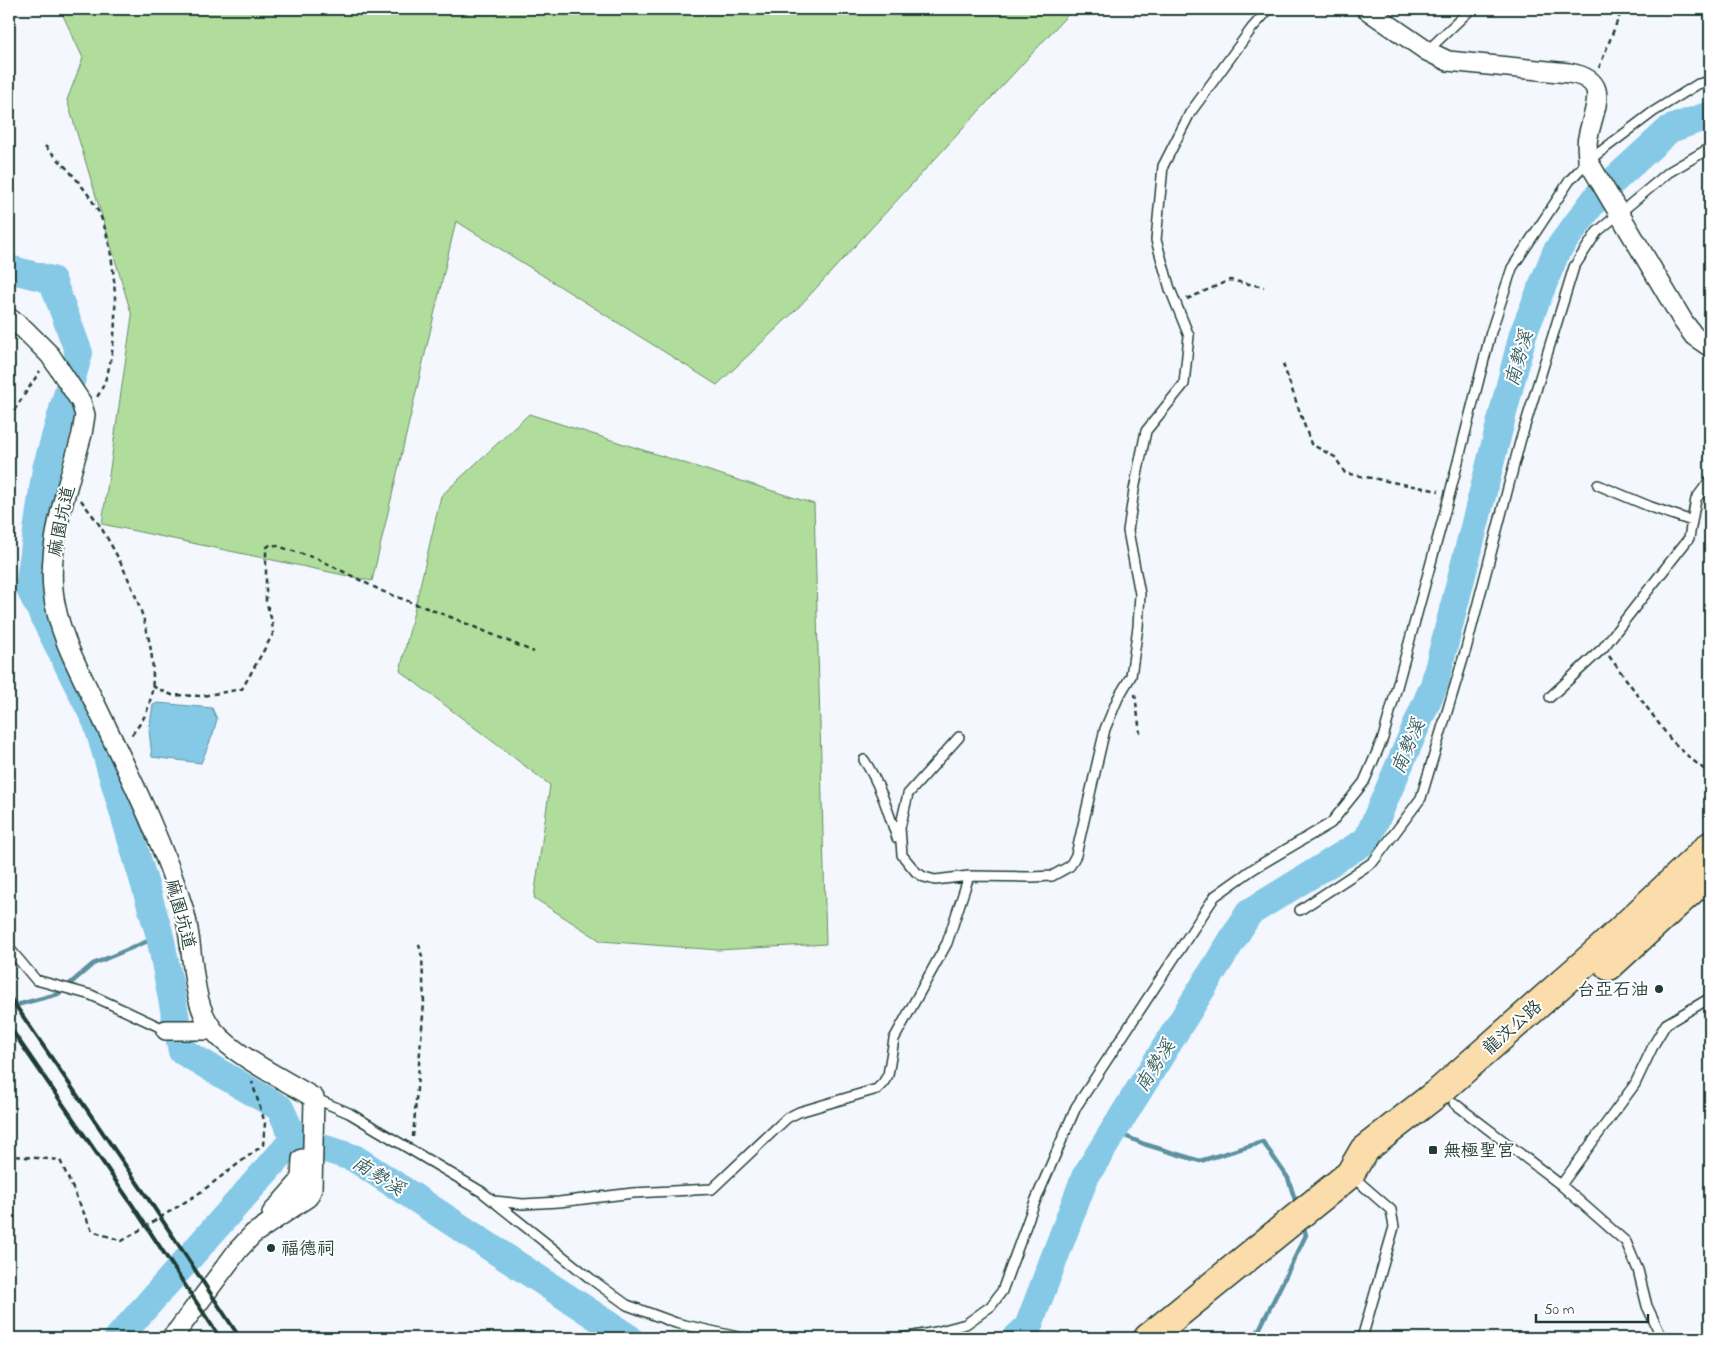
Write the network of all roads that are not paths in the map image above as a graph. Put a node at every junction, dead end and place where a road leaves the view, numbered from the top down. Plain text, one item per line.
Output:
1 (1270, 9) edge
2 (1366, 9) edge
3 (1472, 9) edge
4 (1427, 51) junction
5 (1710, 81) edge
6 (1710, 148) edge
7 (1590, 165) junction
8 (1618, 210) junction
9 (9, 318) edge
10 (1710, 347) edge
11 (1710, 480) edge
12 (1598, 485) dead end
13 (1692, 521) junction
14 (1550, 697) dead end
15 (959, 737) dead end
16 (864, 760) dead end
17 (1710, 846) edge
18 (902, 855) junction
19 (1710, 873) edge
20 (969, 876) junction
21 (1300, 910) dead end
22 (9, 948) edge
23 (1710, 998) edge
24 (166, 1030) joint
25 (212, 1030) junction
26 (310, 1095) junction
27 (1447, 1097) junction
28 (1350, 1174) junction
29 (1561, 1185) junction
30 (494, 1201) junction
31 (171, 1338) edge
32 (742, 1338) edge
33 (903, 1338) edge
34 (1148, 1338) edge
35 (1362, 1338) edge
36 (1662, 1338) edge

1 - 20 lane
2 - 4 street
3 - 4 lane
4 - 7 street
5 - 7 lane
6 - 8 lane
7 - 8 street
7 - 33 lane
8 - 10 street
8 - 21 lane
9 - 25 street, 麻園坑道
11 - 13 lane
12 - 13 lane
13 - 14 lane
15 - 18 lane
16 - 18 lane
17 - 27 main road, 龍汶公路
18 - 20 lane
19 - 27 main road, 龍汶公路
20 - 30 lane
22 - 24 lane
23 - 29 lane
24 - 25 street
25 - 26 street, 麻園坑道
26 - 30 lane
26 - 31 street
27 - 28 main road
27 - 29 lane
28 - 34 main road
28 - 35 lane
29 - 36 lane
30 - 32 lane

